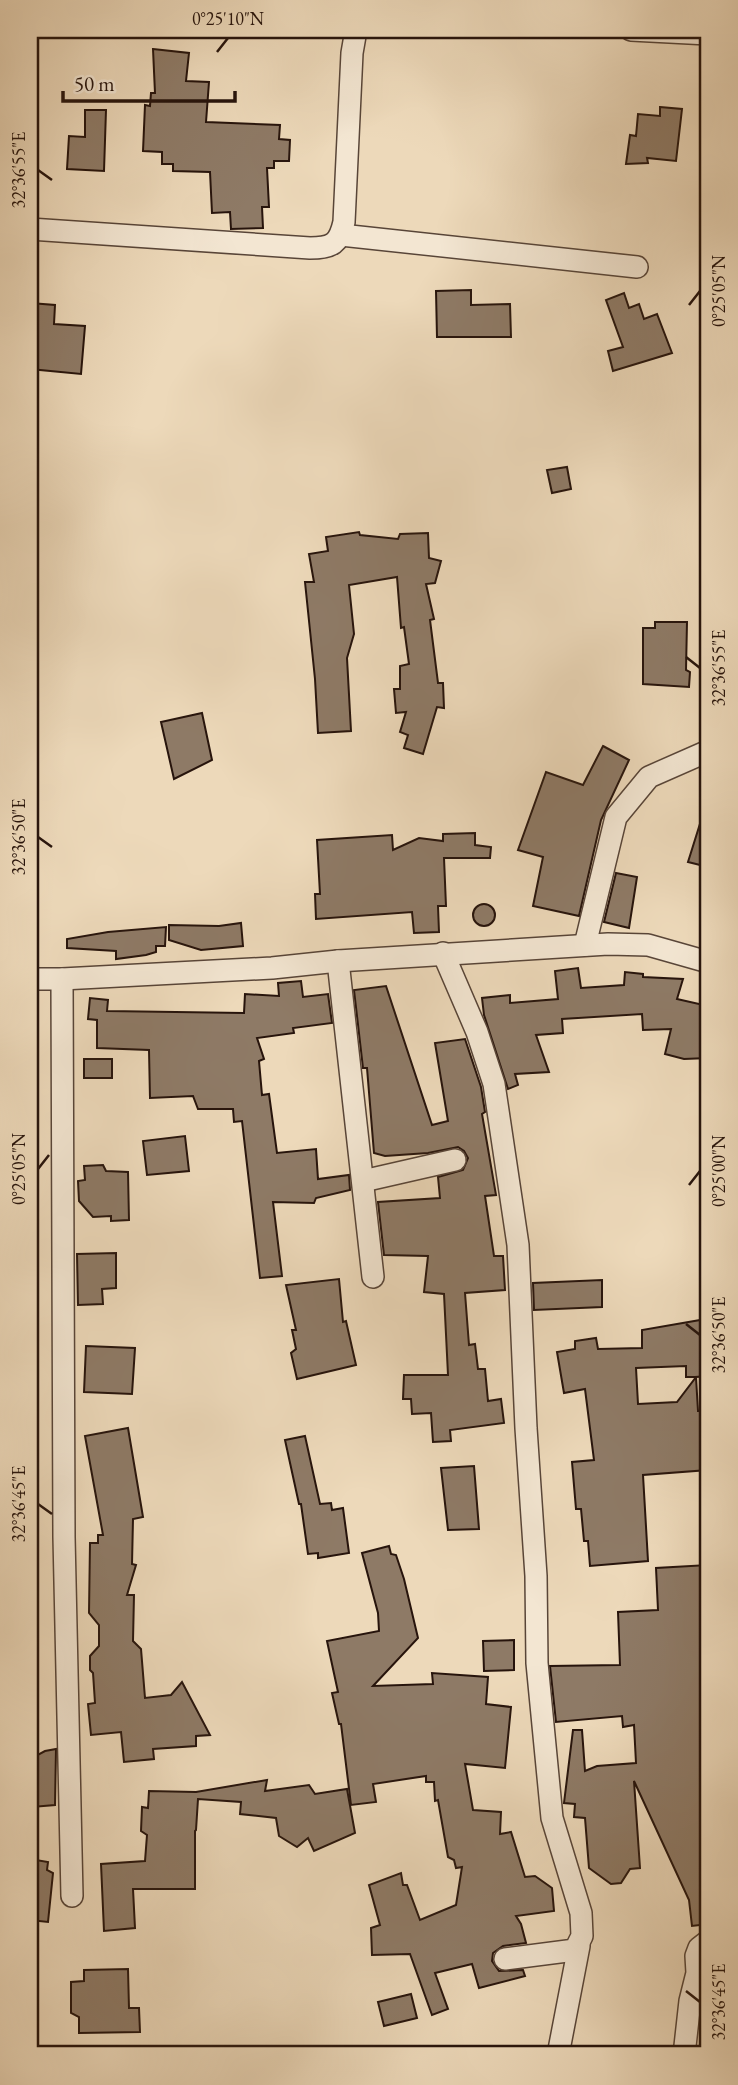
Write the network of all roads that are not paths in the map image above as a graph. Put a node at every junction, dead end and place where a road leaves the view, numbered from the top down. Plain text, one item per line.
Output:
1 (356, 30) edge
2 (631, 30) edge
3 (708, 34) edge
4 (30, 229) edge
5 (341, 235) junction
6 (637, 267) dead end
7 (708, 751) edge
8 (585, 945) junction
9 (443, 953) junction
10 (338, 961) junction
11 (708, 961) edge
12 (30, 979) edge
13 (62, 979) junction
14 (455, 1160) dead end
15 (363, 1181) junction
16 (373, 1277) dead end
17 (72, 1896) dead end
18 (708, 1941) edge
19 (579, 1946) junction
20 (505, 1959) dead end
21 (558, 2055) edge
22 (684, 2055) edge

1 - 5 street
2 - 3 street
4 - 5 street
5 - 6 street
7 - 8 street
8 - 9 street
8 - 11 street
9 - 10 street
9 - 19 street
10 - 13 street
10 - 15 street
12 - 13 street
13 - 17 street
14 - 15 street
15 - 16 street
18 - 22 street
19 - 20 street
19 - 21 street

